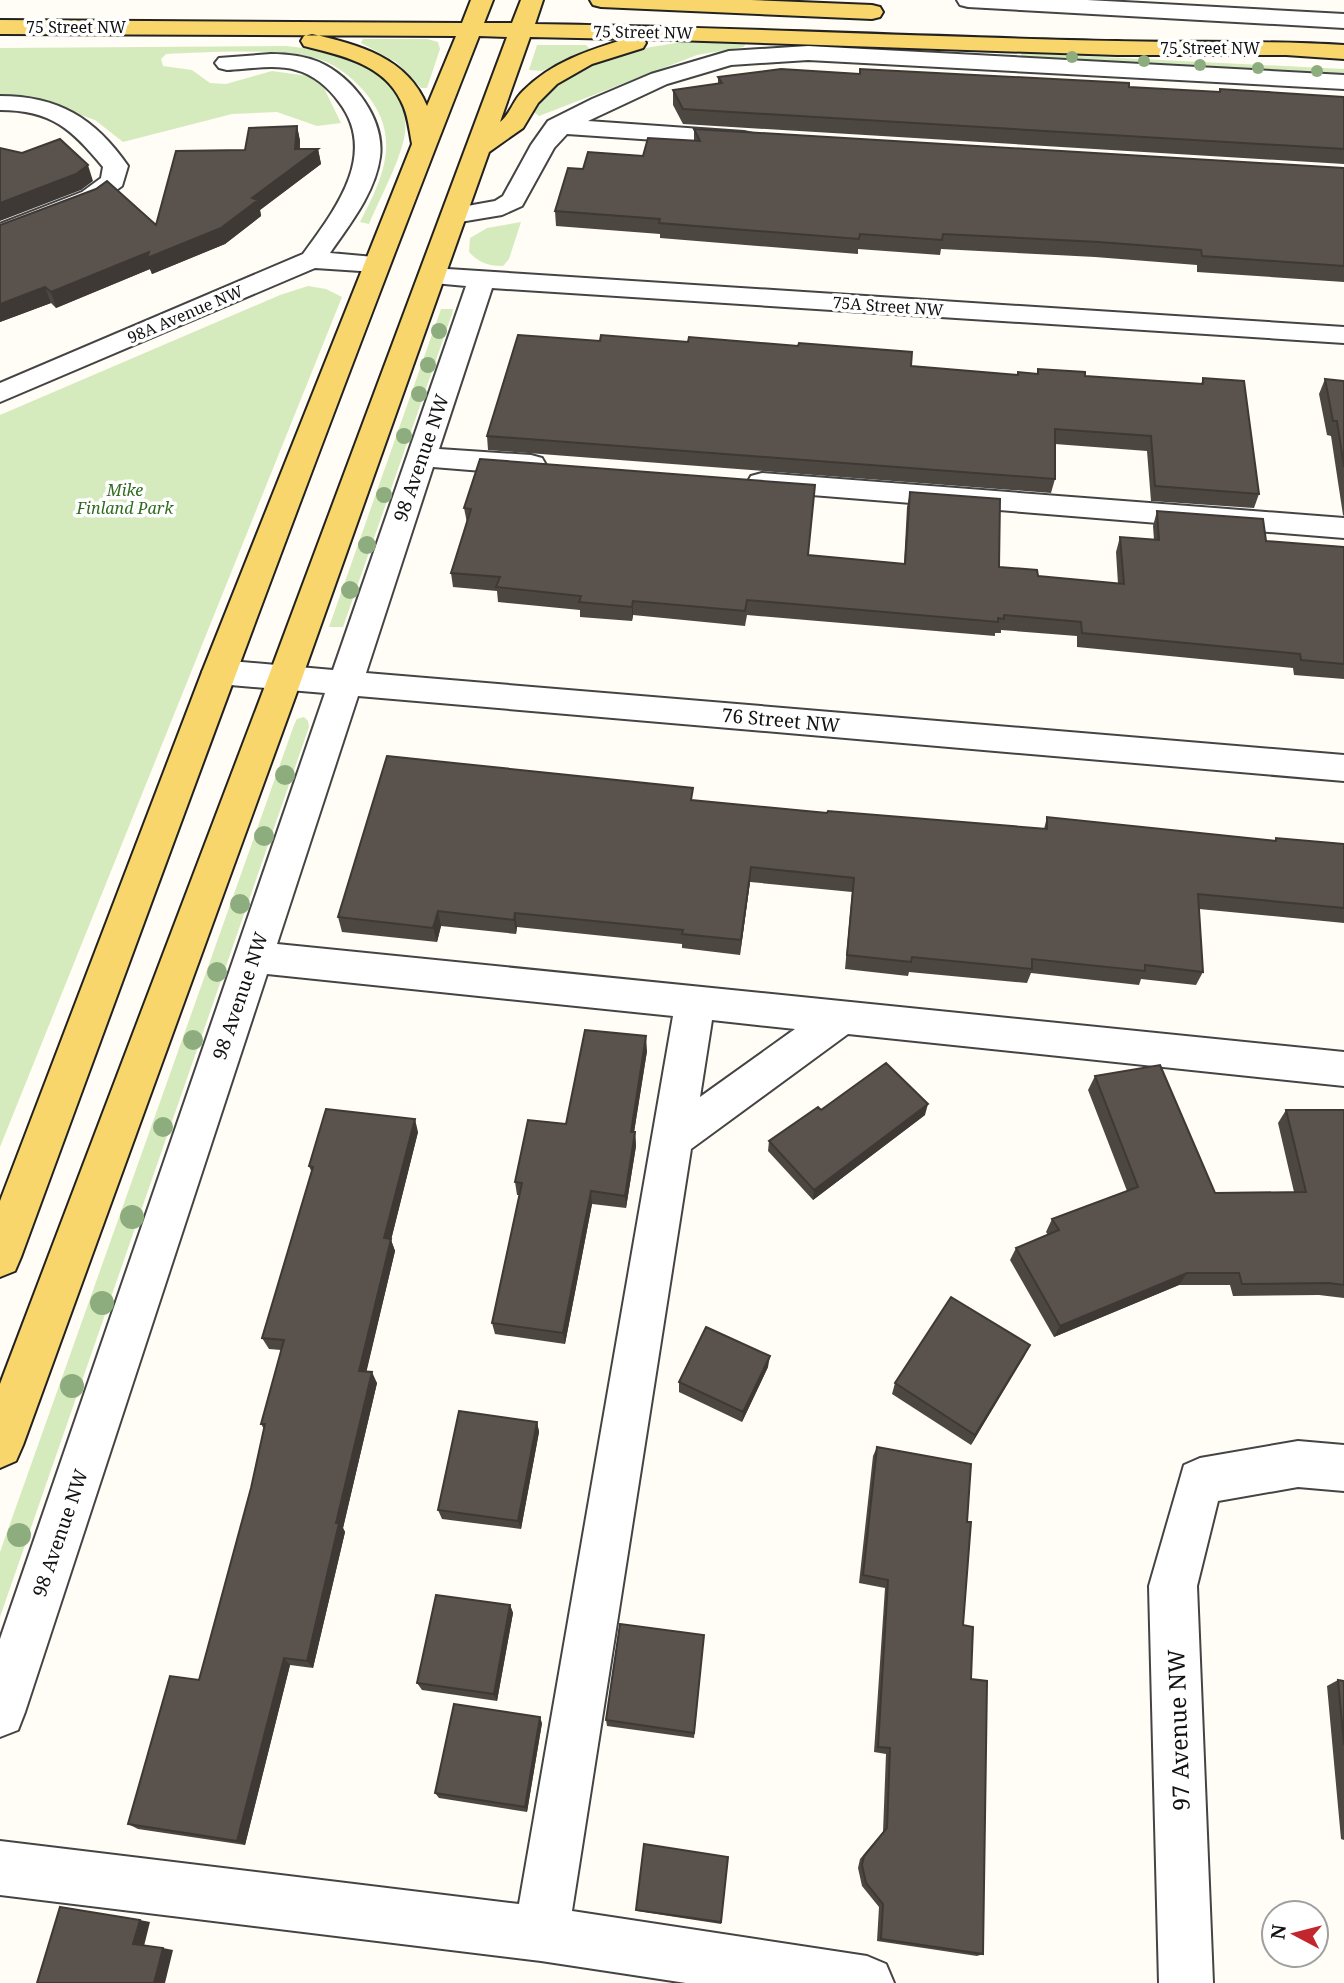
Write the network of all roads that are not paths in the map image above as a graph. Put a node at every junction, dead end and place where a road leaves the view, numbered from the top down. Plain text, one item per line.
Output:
1 (482, 0) edge
2 (601, 0) edge
3 (811, 0) edge
4 (856, 11) junction
5 (526, 15) edge
6 (1344, 21) edge
7 (961, 24) edge
8 (0, 27) edge
9 (242, 27) junction
10 (469, 29) junction
11 (696, 33) junction
12 (1344, 52) edge
13 (227, 63) dead end
14 (1344, 82) edge
15 (0, 103) edge
16 (487, 122) junction
17 (514, 123) junction
18 (561, 126) junction
19 (771, 141) edge
20 (424, 143) junction
21 (479, 148) junction
22 (454, 215) junction
23 (0, 233) edge
24 (312, 260) junction
25 (376, 264) junction
26 (432, 276) junction
27 (481, 280) junction
28 (1344, 335) edge
29 (0, 393) edge
30 (421, 457) junction
31 (558, 467) edge
32 (738, 481) edge
33 (1344, 528) edge
34 (219, 671) junction
35 (285, 678) junction
36 (345, 684) junction
37 (1344, 768) edge
38 (253, 957) junction
39 (695, 1003) junction
40 (841, 1017) junction
41 (1344, 1069) edge
42 (674, 1138) junction
43 (0, 1257) edge
44 (0, 1445) edge
45 (1344, 1468) edge
46 (0, 1712) edge
47 (0, 1868) edge
48 (541, 1934) junction
49 (867, 1983) edge
50 (1186, 1983) edge

1 - 10 main road
2 - 4 main road, 75 Street NW
3 - 4 main road
4 - 5 main road, 75 Street NW
5 - 10 main road, 75 Street NW
5 - 11 main road, 75 Street NW
5 - 16 main road
6 - 7 street, 75 Street NW
7 - 11 main road, 75 Street NW
7 - 12 main road, 75 Street NW
7 - 14 street, 75 Street NW
7 - 18 street, 75 Street NW
8 - 9 main road, 75 Street NW
9 - 10 main road, 75 Street NW
9 - 20 main road
10 - 20 main road
11 - 17 main road
13 - 24 street
15 - 23 street
16 - 17 street
16 - 21 main road
17 - 18 street
17 - 21 main road
18 - 19 street
18 - 22 street
20 - 25 main road
21 - 22 main road
22 - 26 main road
24 - 25 street, 98A Avenue NW
24 - 29 street, 98A Avenue NW
25 - 34 main road
26 - 27 street, 75A Street NW
26 - 35 main road
27 - 28 street, 75A Street NW
27 - 30 street, 98 Avenue NW
30 - 31 street
30 - 36 street, 98 Avenue NW
32 - 33 street
34 - 35 street, 76 Street NW
34 - 43 main road
35 - 36 street, 76 Street NW
35 - 44 main road
36 - 37 street, 76 Street NW
36 - 38 street, 98 Avenue NW
38 - 39 street
38 - 46 street, 98 Avenue NW
39 - 40 street
39 - 42 street
40 - 41 street
40 - 42 street
42 - 48 street
45 - 50 street, 97 Avenue NW
47 - 48 street
48 - 49 street

